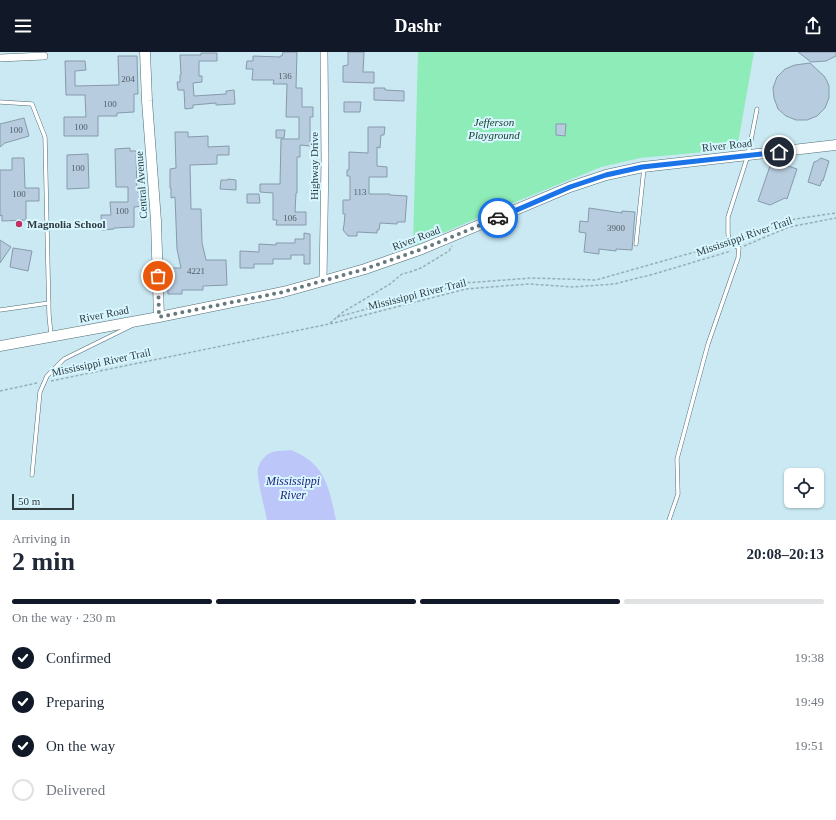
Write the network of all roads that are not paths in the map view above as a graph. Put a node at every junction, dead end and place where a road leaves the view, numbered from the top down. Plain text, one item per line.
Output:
1 (145, 52) edge
2 (324, 52) edge
3 (44, 56) dead end
4 (0, 58) edge
5 (0, 102) edge
6 (757, 109) dead end
7 (836, 145) edge
8 (748, 155) junction
9 (644, 167) junction
10 (636, 244) dead end
11 (323, 281) junction
12 (49, 303) junction
13 (0, 310) edge
14 (159, 317) junction
15 (146, 319) junction
16 (51, 336) junction
17 (0, 346) edge
18 (32, 475) dead end
19 (669, 520) edge

1 - 14 main road, Central Avenue
2 - 11 street, Highway Drive
3 - 4 street
5 - 12 lane
6 - 8 lane
7 - 8 main road, River Road
8 - 9 main road, River Road
8 - 19 lane
9 - 10 lane
9 - 11 main road, River Road
11 - 14 main road, River Road
12 - 13 lane
12 - 16 lane
14 - 15 main road, River Road
15 - 16 main road, River Road
15 - 18 lane
16 - 17 main road, River Road

